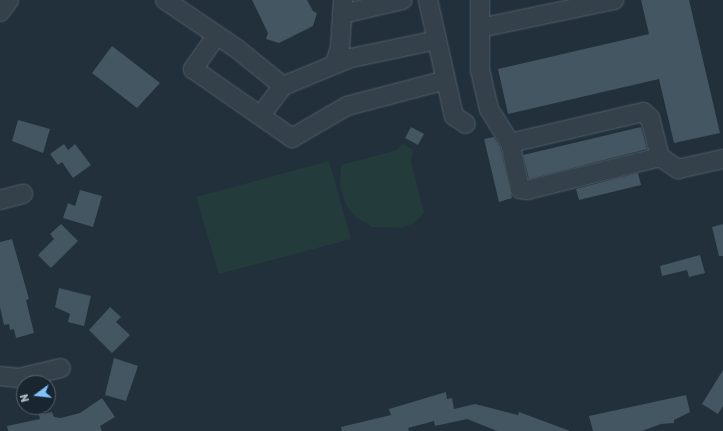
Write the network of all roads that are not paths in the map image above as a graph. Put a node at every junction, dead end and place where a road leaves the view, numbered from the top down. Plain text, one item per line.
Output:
1 (9, 0) edge
2 (402, 0) edge
3 (428, 0) edge
4 (480, 0) edge
5 (614, 0) edge
6 (174, 3) edge
7 (343, 7) edge
8 (0, 12) edge
9 (480, 28) junction
10 (217, 35) junction
11 (437, 40) junction
12 (335, 63) junction
13 (446, 80) junction
14 (283, 86) junction
15 (261, 115) junction
16 (466, 124) dead end
17 (510, 143) junction
18 (660, 157) junction
19 (723, 158) edge
20 (23, 194) dead end
21 (0, 200) edge
22 (61, 368) dead end
23 (0, 376) edge

1 - 8 street
2 - 7 street
3 - 11 street
4 - 9 street
5 - 9 street
6 - 10 street
7 - 12 street
9 - 17 street
10 - 14 street
10 - 15 street
11 - 12 street
11 - 13 street
12 - 14 street
13 - 15 street
13 - 16 street
14 - 15 street
17 - 18 street
17 - 18 street
18 - 19 street
20 - 21 street
22 - 23 street

